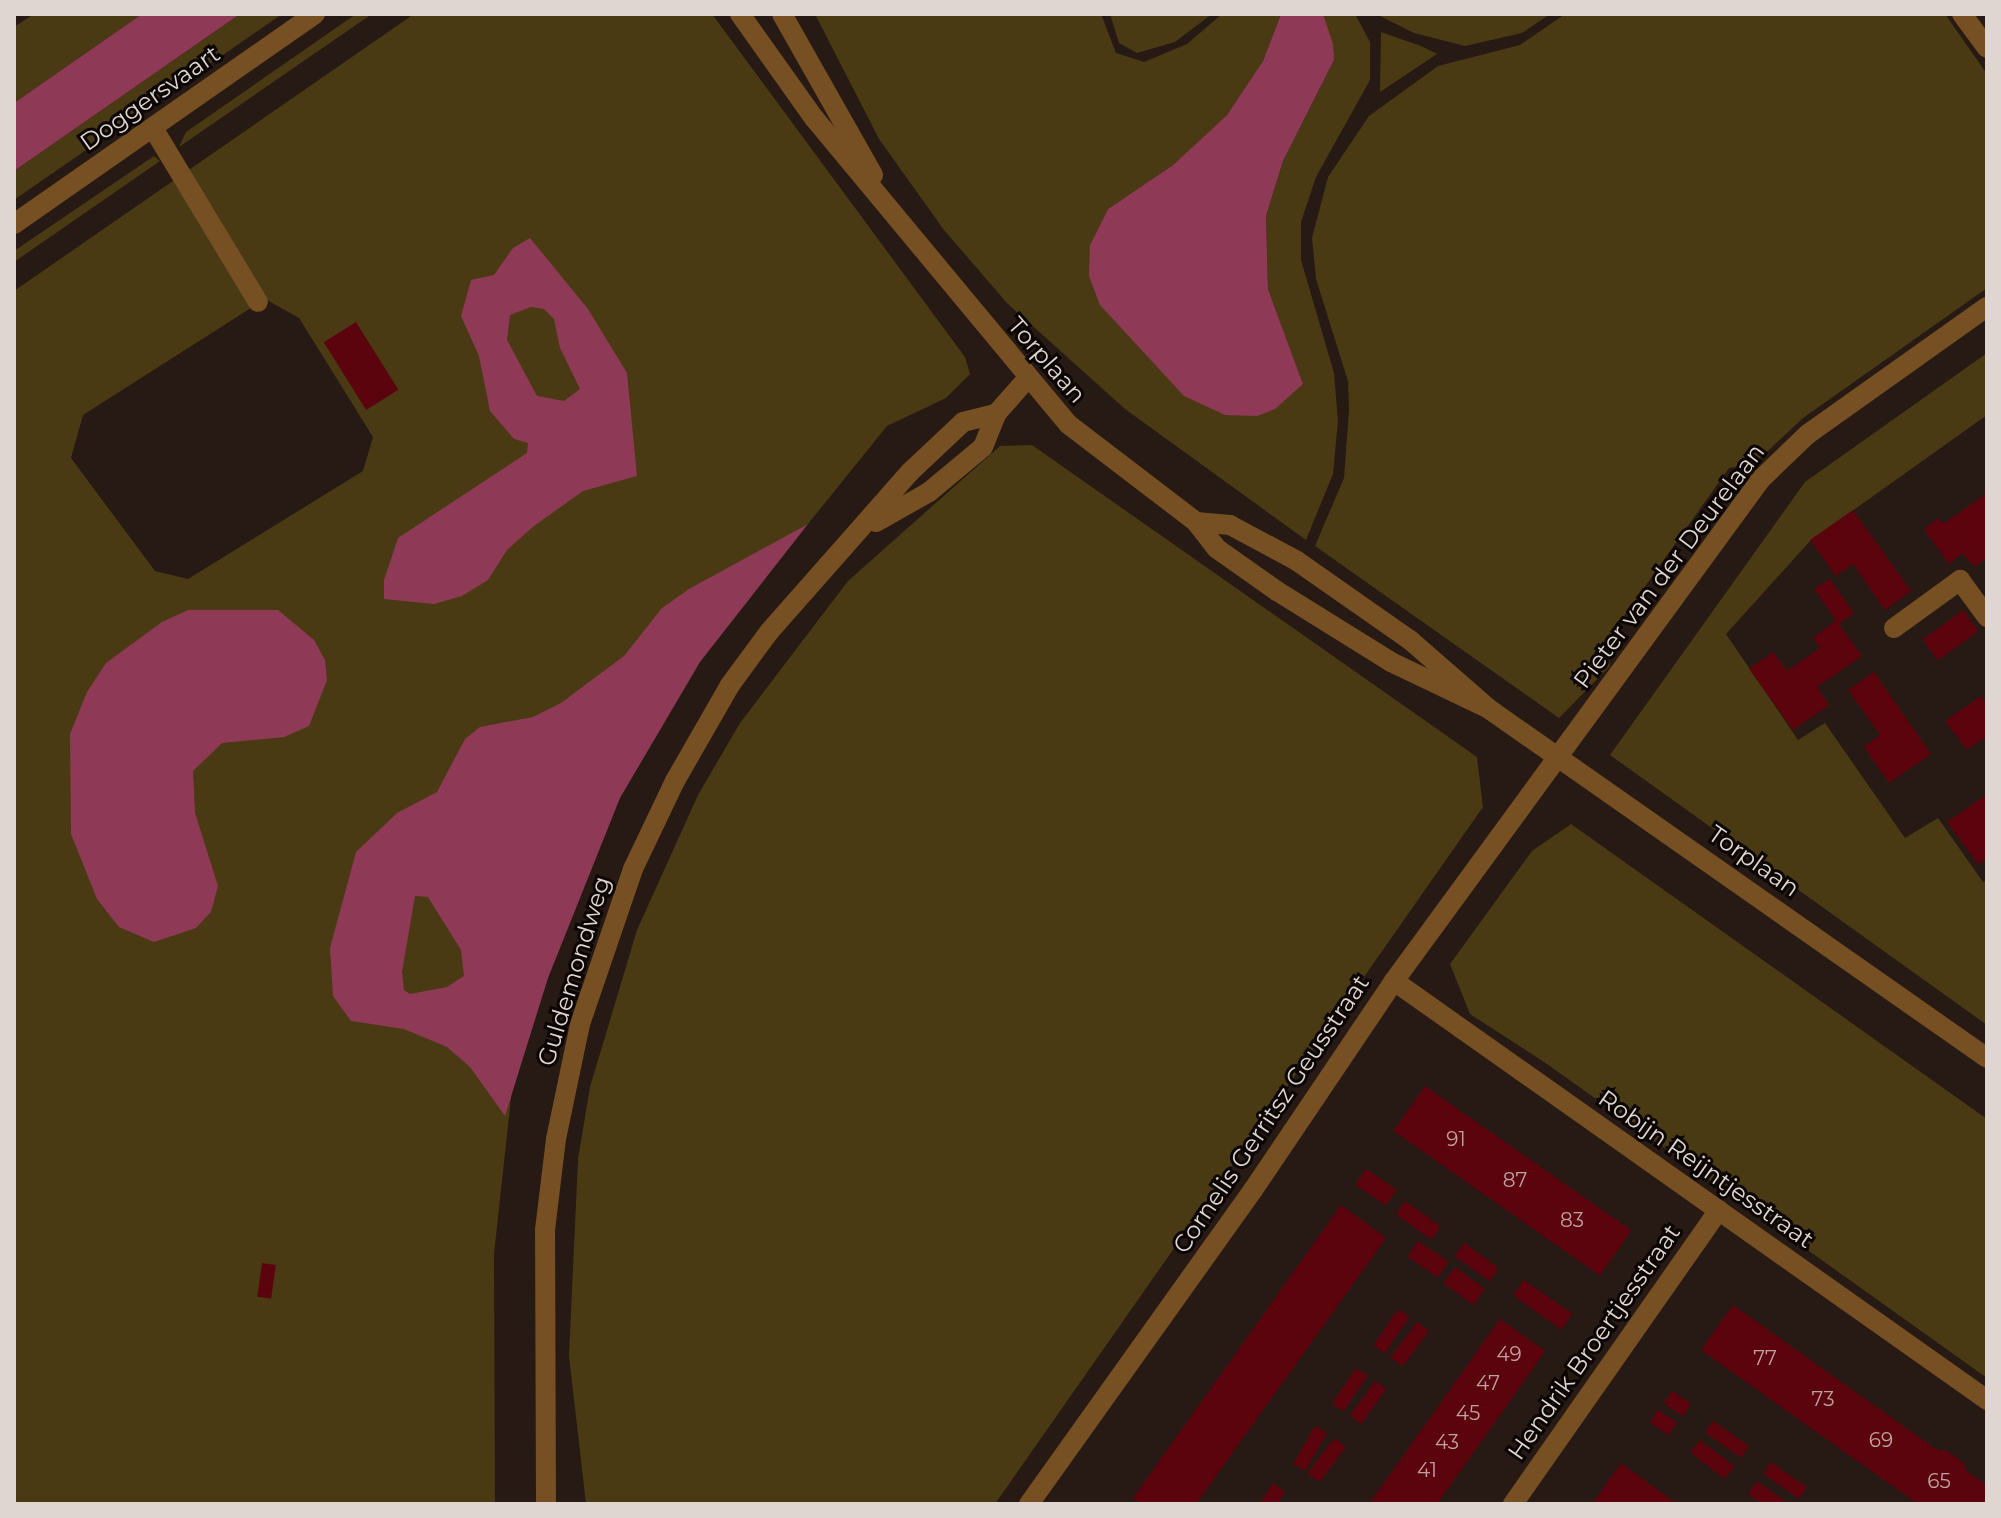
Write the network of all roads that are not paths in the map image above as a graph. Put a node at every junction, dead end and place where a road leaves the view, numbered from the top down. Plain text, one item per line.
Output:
1 (315, 14) edge
2 (740, 14) edge
3 (782, 14) edge
4 (1962, 14) edge
5 (1987, 48) edge
6 (153, 128) junction
7 (887, 203) junction
8 (14, 224) edge
9 (258, 302) dead end
10 (1987, 307) edge
11 (1026, 380) junction
12 (996, 414) junction
13 (1196, 522) junction
14 (866, 528) junction
15 (1980, 592) edge
16 (1987, 617) edge
17 (1894, 628) dead end
18 (1489, 709) junction
19 (1560, 757) junction
20 (1394, 981) junction
21 (1987, 1058) edge
22 (1719, 1210) junction
23 (1987, 1400) edge
24 (546, 1504) edge
25 (1029, 1504) edge
26 (1513, 1504) edge

1 - 6 street, Doggersvaart
2 - 7 street, Torplaan
3 - 7 street, Torplaan
4 - 5 street
6 - 8 street, Doggersvaart
6 - 9 street
7 - 11 street, Torplaan
10 - 19 street, Pieter van der Deurelaan
11 - 12 street, Guldemondweg
11 - 13 street, Torplaan
12 - 14 street, Guldemondweg
12 - 14 street, Guldemondweg
13 - 18 street, Torplaan
13 - 18 street, Torplaan
14 - 24 street, Guldemondweg
15 - 16 street
15 - 17 street
18 - 19 street, Torplaan
19 - 20 street, Cornelis Gerritsz Geusstraat
19 - 21 street, Torplaan
20 - 22 street, Robijn Reijntjesstraat
20 - 25 street, Cornelis Gerritsz Geusstraat
22 - 23 street, Robijn Reijntjesstraat
22 - 26 street, Hendrik Broertjesstraat

